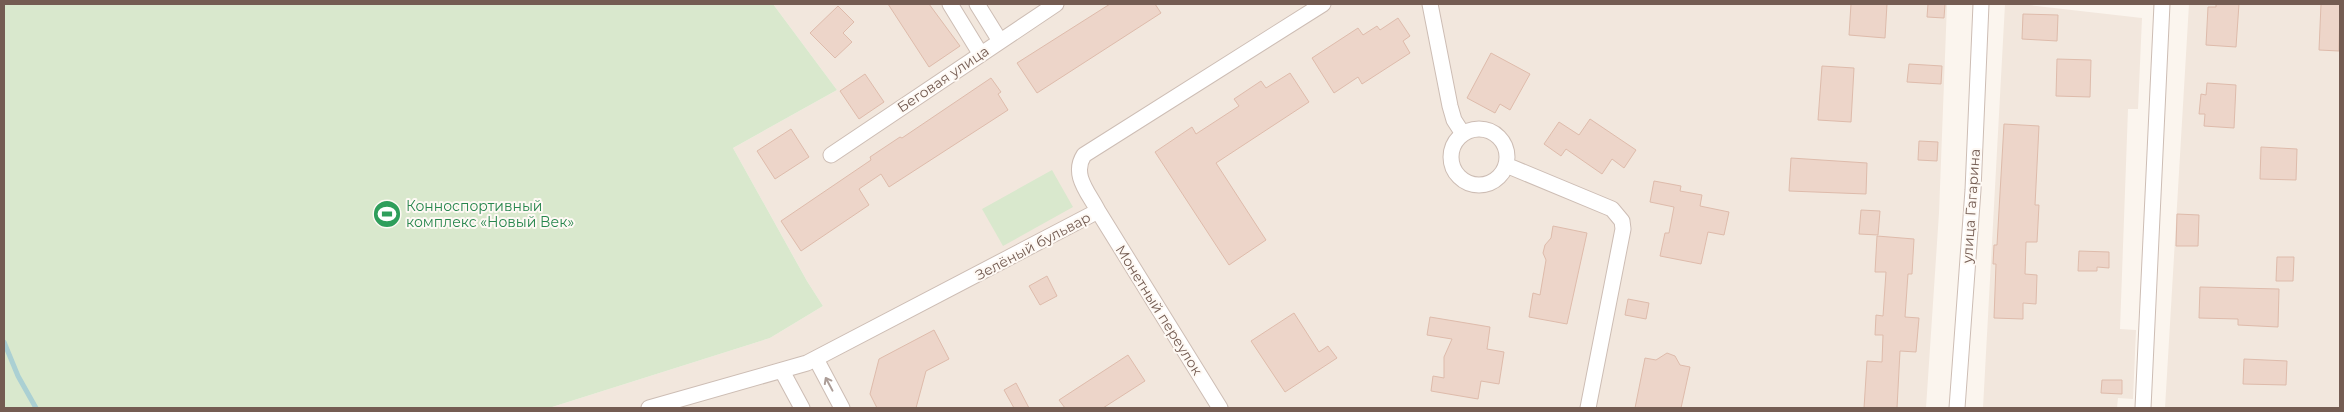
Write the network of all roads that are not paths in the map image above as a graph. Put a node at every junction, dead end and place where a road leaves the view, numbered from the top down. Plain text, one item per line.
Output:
1 (950, 4) edge
2 (977, 4) edge
3 (1056, 4) edge
4 (1323, 4) edge
5 (1430, 4) edge
6 (1981, 4) edge
7 (2162, 4) edge
8 (1000, 41) junction
9 (980, 53) junction
10 (1463, 134) junction
11 (831, 155) dead end
12 (1506, 164) junction
13 (1098, 211) junction
14 (816, 359) junction
15 (782, 371) junction
16 (649, 408) edge
17 (802, 408) edge
18 (842, 408) edge
19 (1220, 408) edge
20 (1588, 408) edge
21 (1957, 408) edge
22 (2143, 408) edge

1 - 9 street
2 - 8 street
3 - 8 street, Беговая улица
4 - 13 street, Зелёный бульвар
5 - 10 street
6 - 21 street, улица Гагарина
7 - 22 street
8 - 9 street, Беговая улица
9 - 11 street, Беговая улица
10 - 12 street
10 - 12 street
12 - 20 street
13 - 14 street, Зелёный бульвар
13 - 19 street, Монетный переулок
14 - 15 street, Зелёный бульвар
18 -> 14 street
15 - 16 street, Зелёный бульвар
15 - 17 street

